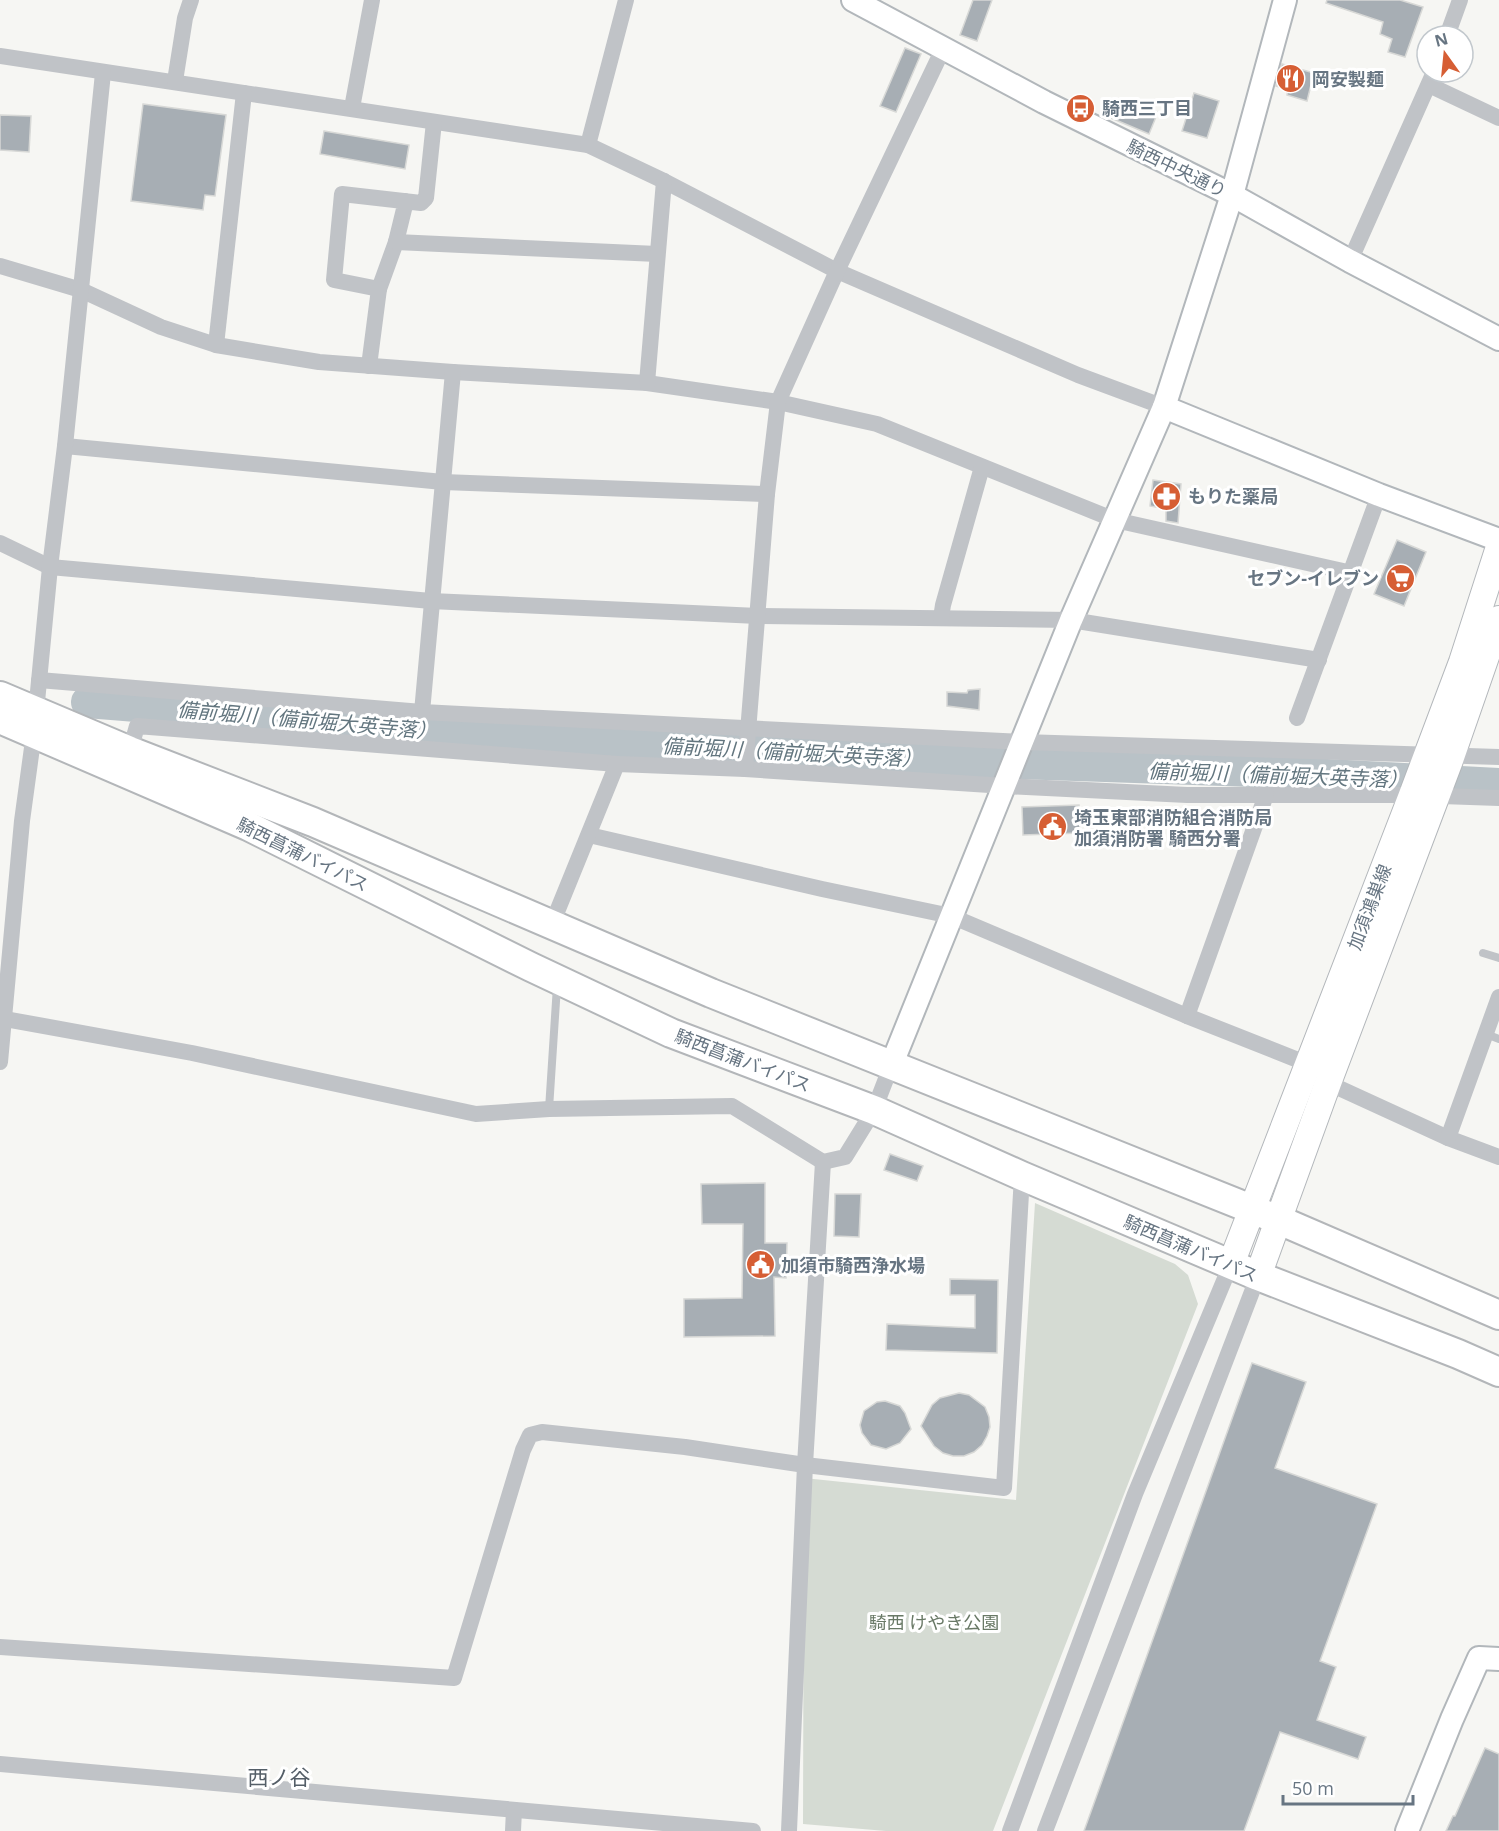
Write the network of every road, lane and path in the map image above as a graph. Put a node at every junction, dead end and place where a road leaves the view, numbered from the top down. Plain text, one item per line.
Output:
1 (190, 0) edge
2 (372, 0) edge
3 (626, 0) edge
4 (853, 0) edge
5 (1285, 0) edge
6 (1460, 0) edge
7 (1451, 24) edge
8 (943, 49) junction
9 (0, 56) edge
10 (103, 73) junction
11 (176, 81) junction
12 (1429, 84) edge
13 (1442, 84) edge
14 (244, 93) junction
15 (352, 108) junction
16 (1499, 118) edge
17 (434, 122) junction
18 (588, 145) junction
19 (664, 181) junction
20 (1232, 195) junction
21 (406, 201) junction
22 (396, 242) junction
23 (657, 254) junction
24 (1350, 261) junction
25 (0, 266) edge
26 (837, 271) junction
27 (379, 289) junction
28 (81, 290) junction
29 (1499, 339) edge
30 (216, 345) junction
31 (369, 366) junction
32 (453, 372) junction
33 (647, 383) junction
34 (778, 402) junction
35 (1164, 408) junction
36 (65, 446) junction
37 (982, 466) junction
38 (443, 482) junction
39 (767, 494) junction
40 (1379, 495) junction
41 (1114, 520) junction
42 (1499, 540) edge
43 (0, 543) edge
44 (1499, 547) edge
45 (50, 567) junction
46 (1352, 573) junction
47 (431, 600) junction
48 (758, 616) junction
49 (942, 618) junction
50 (1499, 619) edge
51 (1071, 620) junction
52 (1319, 660) junction
53 (39, 680) junction
54 (0, 696) edge
55 (422, 712) junction
56 (1297, 718) dead end
57 (0, 719) edge
58 (34, 722) junction
59 (747, 732) junction
60 (1021, 746) junction
61 (130, 751) junction
62 (1499, 757) edge
63 (1438, 759) junction
64 (617, 764) junction
65 (745, 767) junction
66 (1005, 786) junction
67 (1266, 795) junction
68 (1424, 796) junction
69 (1499, 798) edge
70 (589, 834) junction
71 (951, 916) junction
72 (552, 924) junction
73 (1483, 953) dead end
74 (1499, 958) edge
75 (558, 979) junction
76 (1499, 997) edge
77 (1187, 1016) junction
78 (2, 1018) edge
79 (1492, 1037) edge
80 (0, 1062) edge
81 (1308, 1064) junction
82 (891, 1066) junction
83 (1328, 1083) junction
84 (549, 1109) junction
85 (874, 1110) junction
86 (1448, 1138) junction
87 (1499, 1157) edge
88 (823, 1162) junction
89 (1022, 1176) junction
90 (1266, 1215) junction
91 (1231, 1264) junction
92 (1258, 1276) junction
93 (1499, 1315) edge
94 (1499, 1372) edge
95 (805, 1465) junction
96 (0, 1647) edge
97 (1499, 1659) edge
98 (0, 1764) edge
99 (514, 1810) junction
100 (513, 1831) edge
101 (753, 1831) edge
102 (789, 1831) edge
103 (1010, 1831) edge
104 (1045, 1831) edge
105 (1407, 1831) edge

1 - 11 street
2 - 15 street
3 - 18 street
4 - 8 street, 騎西中央通り
5 - 20 street
6 - 7 street
8 - 20 street, 騎西中央通り
8 - 26 street
9 - 10 street
10 - 11 street
10 - 28 street
11 - 14 street
12 - 24 street
13 - 16 street
14 - 15 street
14 - 30 street
15 - 17 street
17 - 18 street
17 - 21 street
18 - 19 street
19 - 23 street
19 - 26 street
20 - 24 street, 騎西中央通り
20 - 35 street
21 - 22 street
21 - 27 street
22 - 23 street
22 - 27 street
23 - 33 street
24 - 29 street, 騎西中央通り
25 - 28 street
26 - 34 street
26 - 35 street
27 - 31 street
28 - 30 street
28 - 36 street
30 - 31 street
31 - 32 street
32 - 33 street
32 - 38 street
33 - 34 street
34 - 37 street
34 - 39 street
35 - 40 street
35 - 41 street
36 - 38 street
36 - 45 street
37 - 41 street
37 - 49 street
38 - 39 street
38 - 47 street
39 - 48 street
40 - 42 street
40 - 46 street
41 - 46 street
41 - 51 street
43 - 45 street
44 - 63 main road, 加須鴻巣線
45 - 47 street
45 - 53 street
46 - 52 street
47 - 48 street
47 - 55 street
48 - 49 street
48 - 59 street
49 - 51 street
50 - 63 main road, 加須鴻巣線
51 - 52 street
51 - 60 street
52 - 56 street
53 - 55 street
53 - 58 street
54 - 58 highway, 騎西菖蒲バイパス
55 - 59 street
57 - 58 highway, 騎西菖蒲バイパス
58 - 61 highway, 騎西菖蒲バイパス
58 - 75 highway, 騎西菖蒲バイパス
58 - 78 street
59 - 60 street
59 - 65 street
60 - 63 street
60 - 66 street
61 - 64 street
61 - 72 highway, 騎西菖蒲バイパス
62 - 63 street
63 - 68 main road, 加須鴻巣線
64 - 65 street
64 - 70 street
65 - 66 street
66 - 67 street
66 - 71 street
67 - 68 street
67 - 77 street
68 - 69 street
68 - 81 main road, 加須鴻巣線
68 - 83 main road, 加須鴻巣線
70 - 71 street
70 - 72 street
71 - 77 street
71 - 82 street
72 - 82 highway, 騎西菖蒲バイパス
73 - 74 lane
75 - 84 lane
75 - 85 highway, 騎西菖蒲バイパス
76 - 79 street
77 - 81 street
78 - 80 street
78 - 84 street
79 - 86 street
81 - 90 main road, 加須鴻巣線
82 - 85 street
82 - 90 highway, 騎西菖蒲バイパス
83 - 86 street
83 - 90 main road, 加須鴻巣線
84 - 88 street
85 - 88 street
85 - 89 highway, 騎西菖蒲バイパス
86 - 87 street
88 - 95 street
89 - 91 highway, 騎西菖蒲バイパス
89 - 95 street
90 - 91 main road, 加須鴻巣線
90 - 92 main road, 加須鴻巣線
90 - 93 highway, 騎西菖蒲バイパス
91 - 92 highway, 騎西菖蒲バイパス
91 - 103 street
92 - 94 highway, 騎西菖蒲バイパス
92 - 104 street
95 - 96 street
95 - 102 street
97 - 105 street
98 - 99 street
99 - 100 street
99 - 101 street

